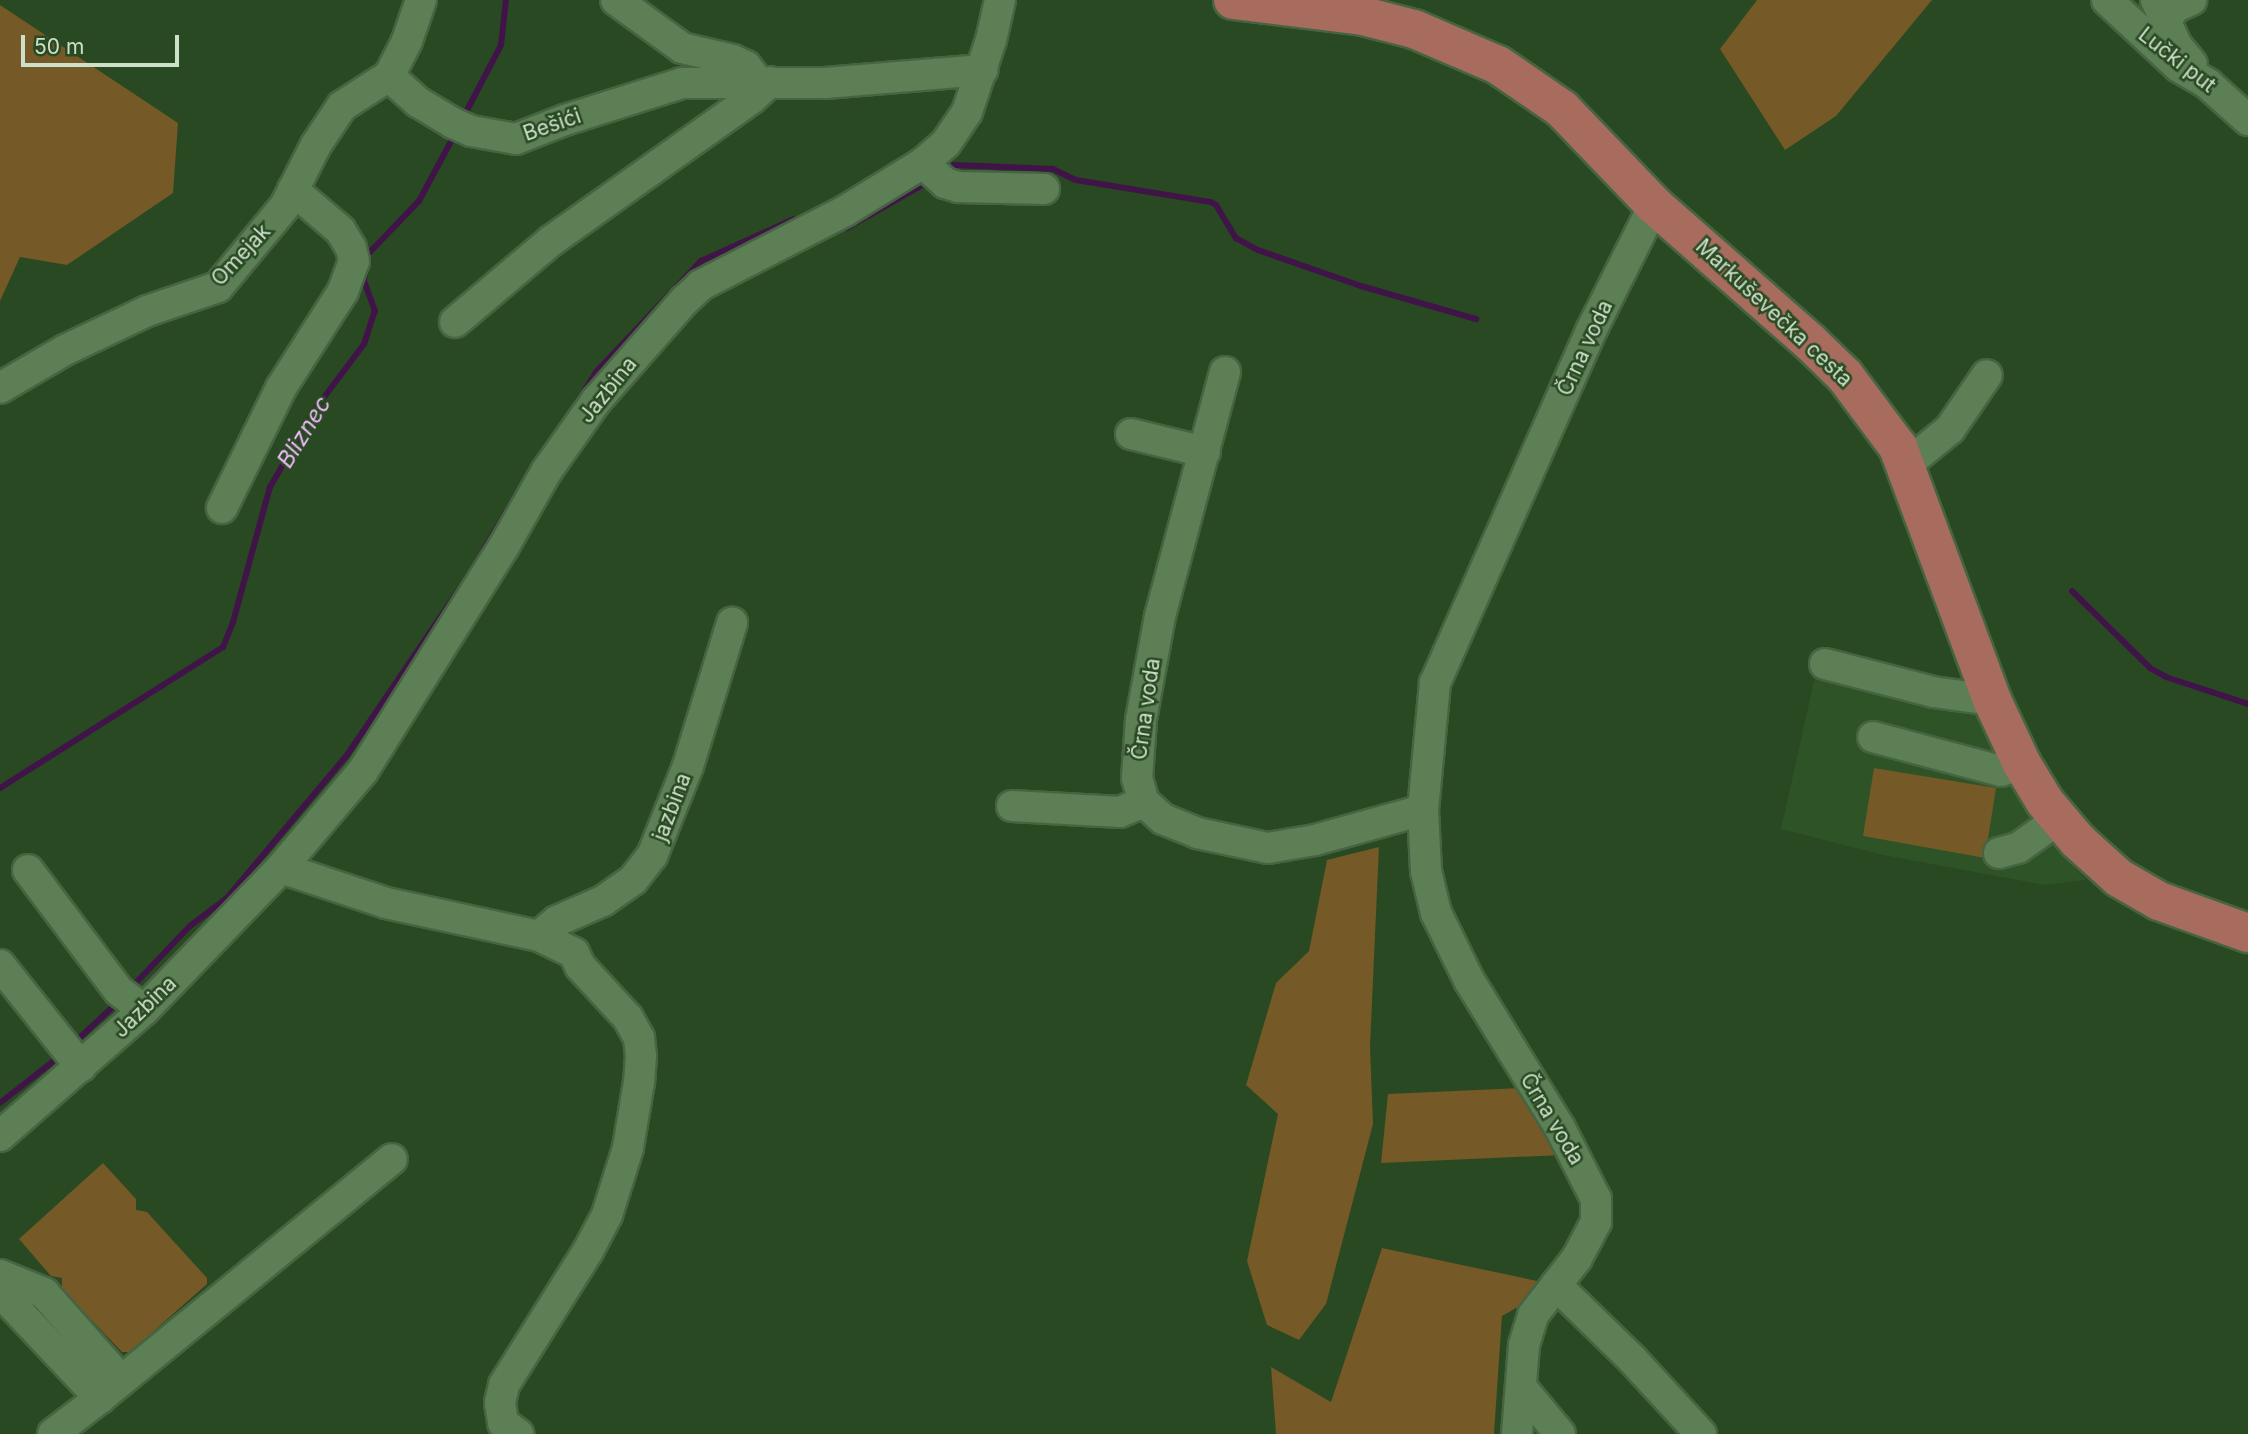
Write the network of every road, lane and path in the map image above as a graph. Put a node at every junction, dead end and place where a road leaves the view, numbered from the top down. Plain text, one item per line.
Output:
1 (421, 0) edge
2 (616, 0) edge
3 (1000, 0) edge
4 (2107, 0) edge
5 (2192, 0) edge
6 (1242, 1) edge
7 (1325, 5) edge
8 (2160, 10) edge
9 (982, 70) junction
10 (389, 76) junction
11 (764, 82) junction
12 (2208, 84) junction
13 (2248, 120) edge
14 (923, 163) junction
15 (1044, 188) dead end
16 (293, 190) junction
17 (1646, 222) junction
18 (455, 322) dead end
19 (1225, 372) dead end
20 (1987, 375) dead end
21 (0, 388) edge
22 (1131, 435) dead end
23 (1205, 452) junction
24 (1905, 466) junction
25 (222, 508) dead end
26 (732, 622) dead end
27 (1825, 664) dead end
28 (1992, 699) junction
29 (1873, 737) dead end
30 (2022, 764) junction
31 (1144, 802) junction
32 (1012, 806) dead end
33 (1423, 810) junction
34 (2059, 819) junction
35 (1999, 853) dead end
36 (281, 868) junction
37 (28, 870) dead end
38 (2248, 933) edge
39 (539, 936) junction
40 (0, 965) edge
41 (131, 1001) junction
42 (71, 1057) junction
43 (0, 1136) edge
44 (392, 1159) dead end
45 (0, 1275) edge
46 (1556, 1285) junction
47 (0, 1292) edge
48 (1521, 1387) junction
49 (111, 1389) junction
50 (53, 1434) edge
51 (519, 1434) edge
52 (1517, 1434) edge
53 (1560, 1434) edge
54 (1701, 1434) edge

1 - 10 street
2 - 11 street
3 - 9 street, Jazbina
4 - 12 street, Lučki put
5 - 8 street
6 - 7 main road, Markuševečka cesta
7 - 17 main road, Markuševečka cesta
8 - 12 street
9 - 11 street, Bešići
9 - 14 street, Jazbina
10 - 11 street, Bešići
10 - 16 street, Omejak
11 - 18 street
12 - 13 street, Lučki put
14 - 15 street
14 - 36 street, Jazbina
16 - 21 street, Omejak
16 - 25 street
17 - 24 main road, Markuševečka cesta
17 - 33 street, Črna voda
19 - 23 street, Črna voda
20 - 24 street
22 - 23 street
23 - 31 street, Črna voda
24 - 28 main road, Markuševečka cesta
26 - 39 street, jazbina
27 - 28 street
28 - 30 main road, Markuševečka cesta
29 - 30 street
30 - 34 main road, Markuševečka cesta
31 - 32 street
31 - 33 street
33 - 46 street, Črna voda
34 - 35 street
34 - 38 main road, Markuševečka cesta
36 - 39 street
36 - 41 street, Jazbina
37 - 41 street
39 - 51 street
40 - 42 street
41 - 42 street, Jazbina
42 - 43 street, Jazbina
44 - 49 street
45 - 49 street
46 - 48 street, Črna voda
46 - 54 street
47 - 49 street
48 - 52 street, Črna voda
48 - 53 street
49 - 50 street

